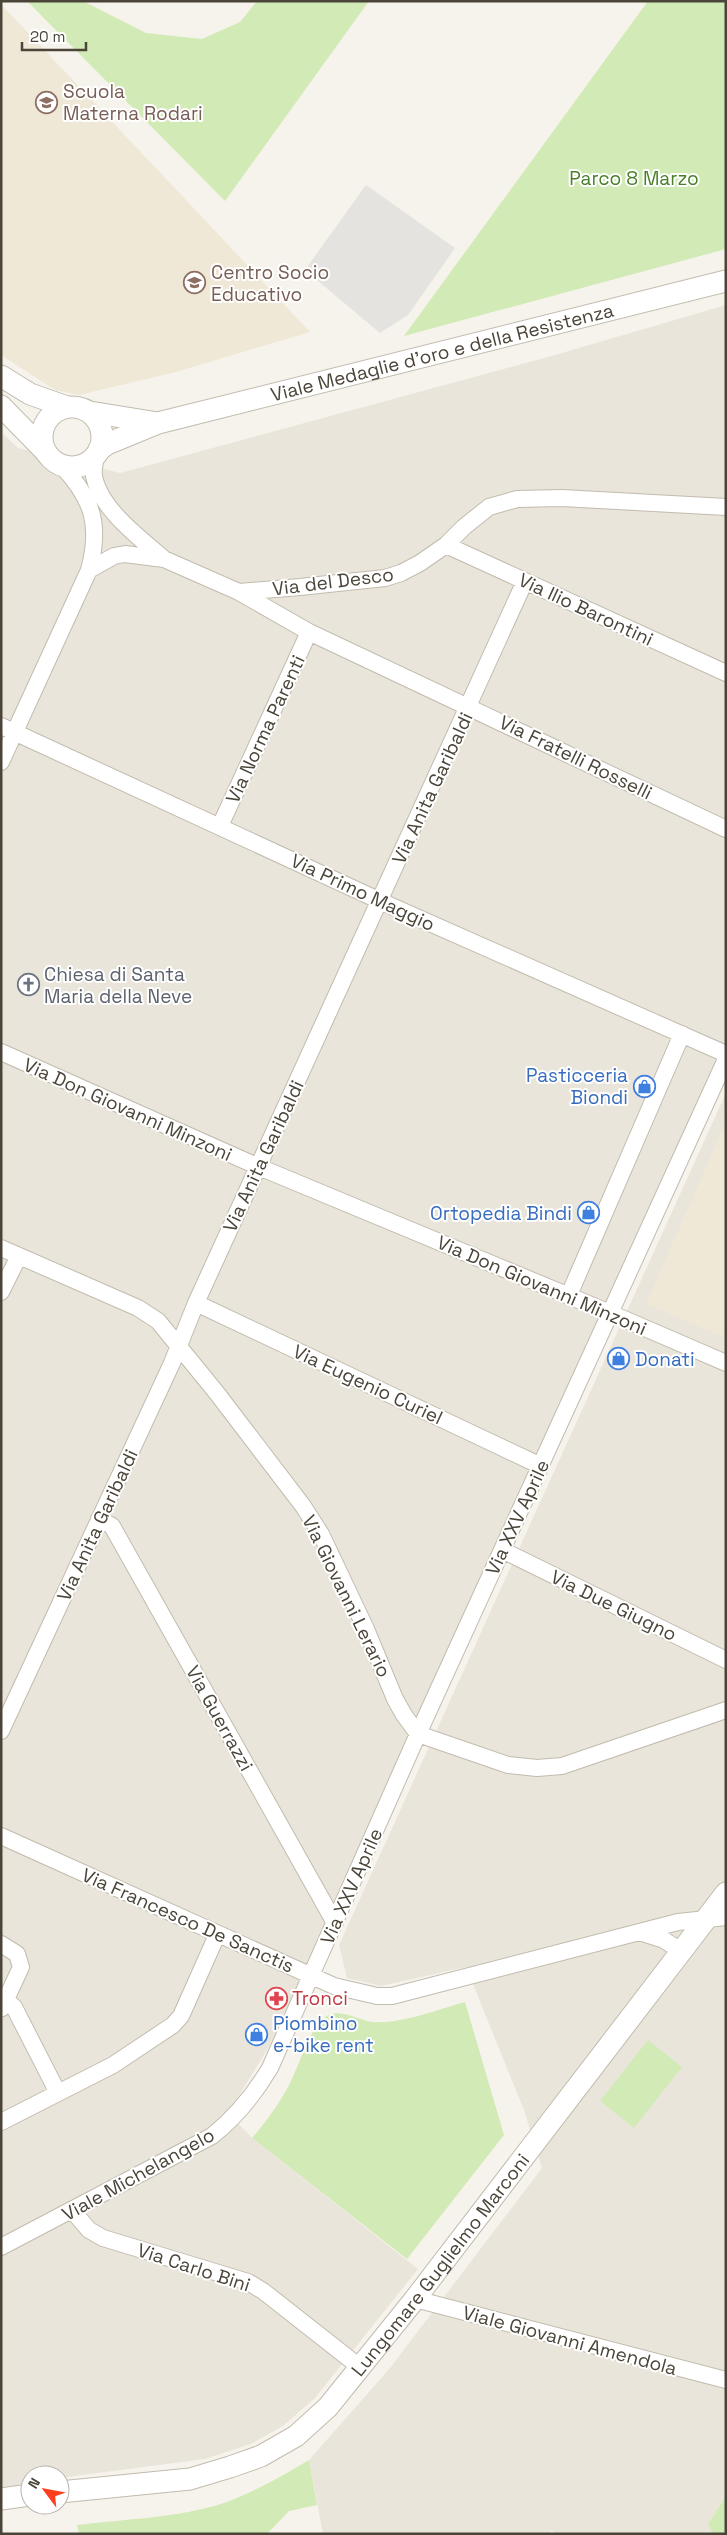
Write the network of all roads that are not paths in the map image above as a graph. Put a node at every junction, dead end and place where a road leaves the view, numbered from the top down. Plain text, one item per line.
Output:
1 (726, 280) edge
2 (1, 376) edge
3 (1, 406) edge
4 (67, 407) junction
5 (90, 412) junction
6 (158, 423) junction
7 (44, 450) junction
8 (98, 453) junction
9 (61, 465) junction
10 (726, 507) edge
11 (446, 545) junction
12 (164, 559) junction
13 (89, 570) junction
14 (525, 581) junction
15 (239, 592) junction
16 (310, 632) junction
17 (726, 673) edge
18 (469, 706) junction
19 (8, 730) edge
20 (1, 762) edge
21 (220, 826) junction
22 (726, 829) edge
23 (380, 901) junction
24 (682, 1034) junction
25 (1, 1052) edge
26 (726, 1054) edge
27 (726, 1060) edge
28 (259, 1167) junction
29 (1, 1248) edge
30 (19, 1256) junction
31 (1, 1292) edge
32 (569, 1295) junction
33 (196, 1303) junction
34 (610, 1312) junction
35 (179, 1347) junction
36 (726, 1363) edge
37 (541, 1466) junction
38 (99, 1519) junction
39 (502, 1550) junction
40 (726, 1660) edge
41 (726, 1710) edge
42 (1, 1732) edge
43 (418, 1734) junction
44 (1, 1836) edge
45 (726, 1893) edge
46 (716, 1917) edge
47 (335, 1923) junction
48 (639, 1932) junction
49 (217, 1935) junction
50 (1, 1944) edge
51 (681, 1951) junction
52 (311, 1976) junction
53 (4, 2004) edge
54 (58, 2093) junction
55 (1, 2122) edge
56 (72, 2210) junction
57 (1, 2247) edge
58 (415, 2299) junction
59 (361, 2368) junction
60 (726, 2380) edge
61 (70, 2491) edge
62 (20, 2497) edge
63 (1, 2499) edge

1 - 6 street, Viale Medaglie d'oro e della Resistenza
2 - 4 street
3 - 7 street
4 - 5 street
4 - 7 street
5 - 6 street, Viale Medaglie d'oro e della Resistenza
5 - 8 street
6 - 8 street, Viale Medaglie d'oro e della Resistenza
7 - 9 street
8 - 9 street
8 - 12 street
9 - 13 street
10 - 11 street, Via del Desco
11 - 14 street, Via Ilio Barontini
11 - 15 street, Via del Desco
12 - 13 street
12 - 15 street, Via del Desco
13 - 19 street
14 - 17 street, Via Ilio Barontini
14 - 18 street, Via Anita Garibaldi
15 - 16 street, Via Fratelli Rosselli
16 - 18 street, Via Fratelli Rosselli
16 - 21 street, Via Norma Parenti
18 - 22 street, Via Fratelli Rosselli
18 - 23 street, Via Anita Garibaldi
19 - 20 street
19 - 21 street, Via Primo Maggio
21 - 23 street, Via Primo Maggio
23 - 24 street, Via Primo Maggio
23 - 28 street, Via Anita Garibaldi
24 - 26 street, Via Primo Maggio
24 - 32 street
25 - 28 street, Via Don Giovanni Minzoni
27 - 34 street, Via XXV Aprile
28 - 32 street, Via Don Giovanni Minzoni
28 - 33 street, Via Anita Garibaldi
29 - 30 street, Via Giovanni Lerario
30 - 31 street
30 - 35 street, Via Giovanni Lerario
32 - 34 street, Via Don Giovanni Minzoni
33 - 35 street, Via Anita Garibaldi
33 - 37 street, Via Eugenio Curiel
34 - 36 street, Via Don Giovanni Minzoni
34 - 37 street, Via XXV Aprile
35 - 38 street, Via Anita Garibaldi
35 - 43 street, Via Giovanni Lerario
37 - 39 street, Via XXV Aprile
38 - 42 street, Via Anita Garibaldi
38 - 47 street, Via Guerrazzi
39 - 40 street, Via Due Giugno
39 - 43 street, Via XXV Aprile
41 - 43 street
43 - 47 street, Via XXV Aprile
44 - 49 street, Via Francesco De Sanctis
45 - 46 street, Lungomare Guglielmo Marconi
46 - 48 street, Via Francesco De Sanctis
46 - 51 street, Lungomare Guglielmo Marconi
47 - 52 street, Via XXV Aprile
48 - 51 street
48 - 52 street, Via Francesco De Sanctis
49 - 52 street, Via Francesco De Sanctis
49 - 54 street
50 - 53 street
51 - 58 street, Lungomare Guglielmo Marconi
52 - 56 street, Viale Michelangelo
53 - 54 street
54 - 55 street
56 - 57 street, Viale Michelangelo
56 - 59 street, Via Carlo Bini
58 - 59 street, Lungomare Guglielmo Marconi
58 - 60 street, Viale Giovanni Amendola
59 - 61 street, Lungomare Guglielmo Marconi
62 - 63 street

